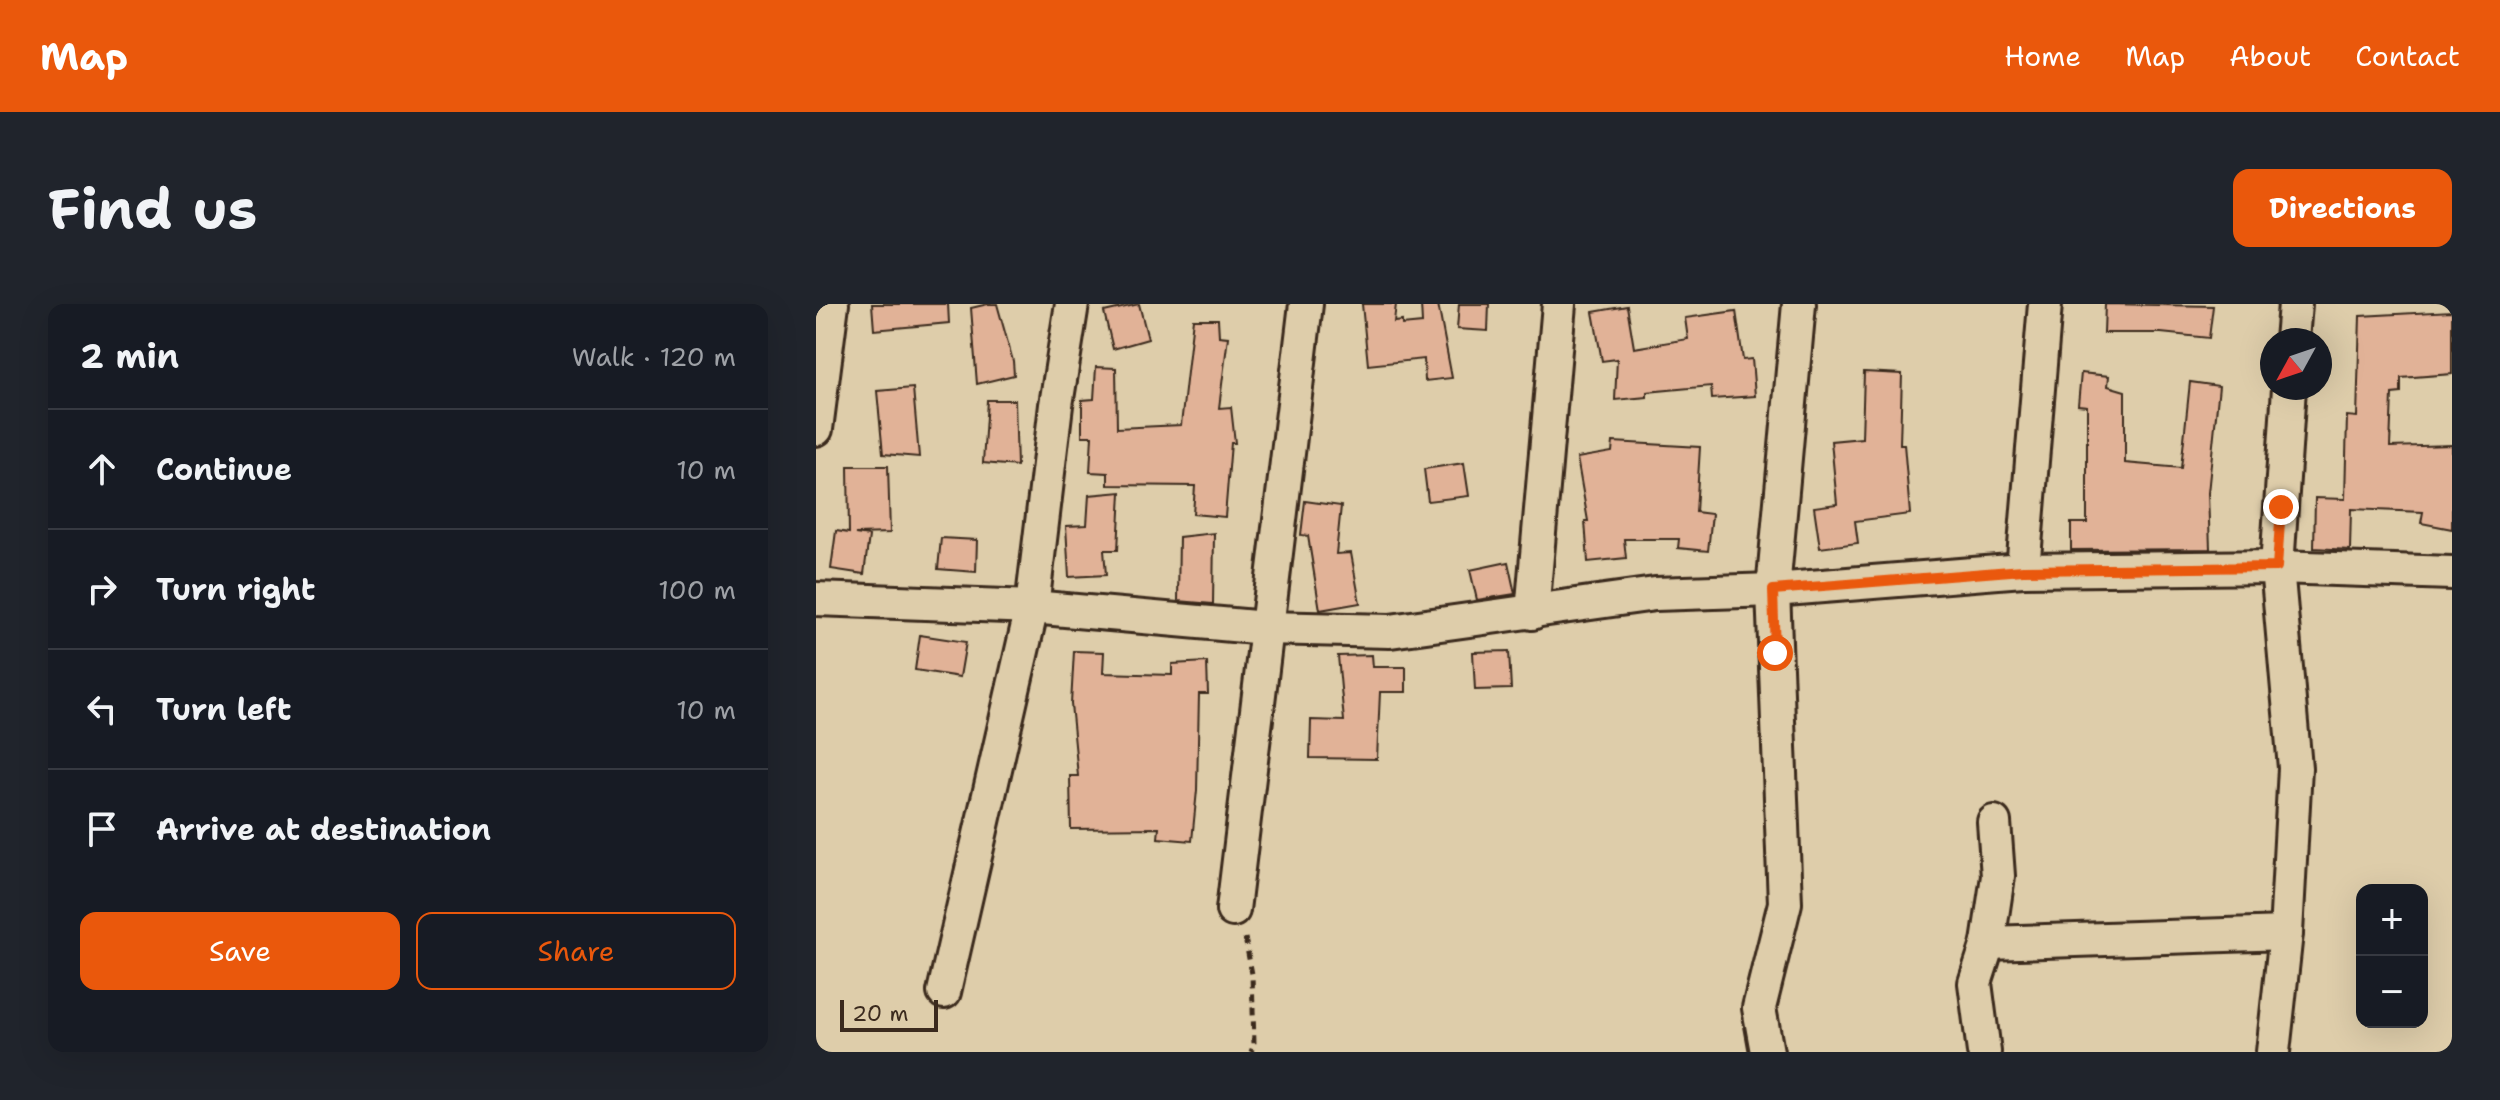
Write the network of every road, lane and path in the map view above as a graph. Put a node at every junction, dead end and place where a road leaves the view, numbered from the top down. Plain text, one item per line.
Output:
1 (832, 304) edge
2 (1072, 304) edge
3 (1306, 304) edge
4 (1559, 304) edge
5 (1799, 304) edge
6 (2045, 304) edge
7 (2295, 304) edge
8 (2293, 328) edge
9 (2288, 400) edge
10 (816, 429) edge
11 (2277, 567) junction
12 (2023, 570) junction
13 (2452, 573) edge
14 (1773, 590) junction
15 (816, 599) edge
16 (1032, 607) junction
17 (1532, 613) junction
18 (1266, 628) junction
19 (1994, 822) dead end
20 (1233, 910) joint
21 (2286, 933) junction
22 (1988, 943) junction
23 (944, 992) dead end
24 (1251, 1052) edge
25 (1767, 1052) edge
26 (1984, 1052) edge
27 (2273, 1052) edge

1 - 10 street
2 - 16 street
3 - 18 street
4 - 17 street
5 - 14 street
6 - 12 street
7 - 8 street
9 - 11 street
11 - 12 street
11 - 13 street
11 - 21 street
12 - 14 street
14 - 17 street
14 - 25 street
15 - 16 street
16 - 18 street
16 - 23 street
17 - 18 street
18 - 20 street
19 - 22 street
20 - 24 path
21 - 22 street
21 - 27 street
22 - 26 street

